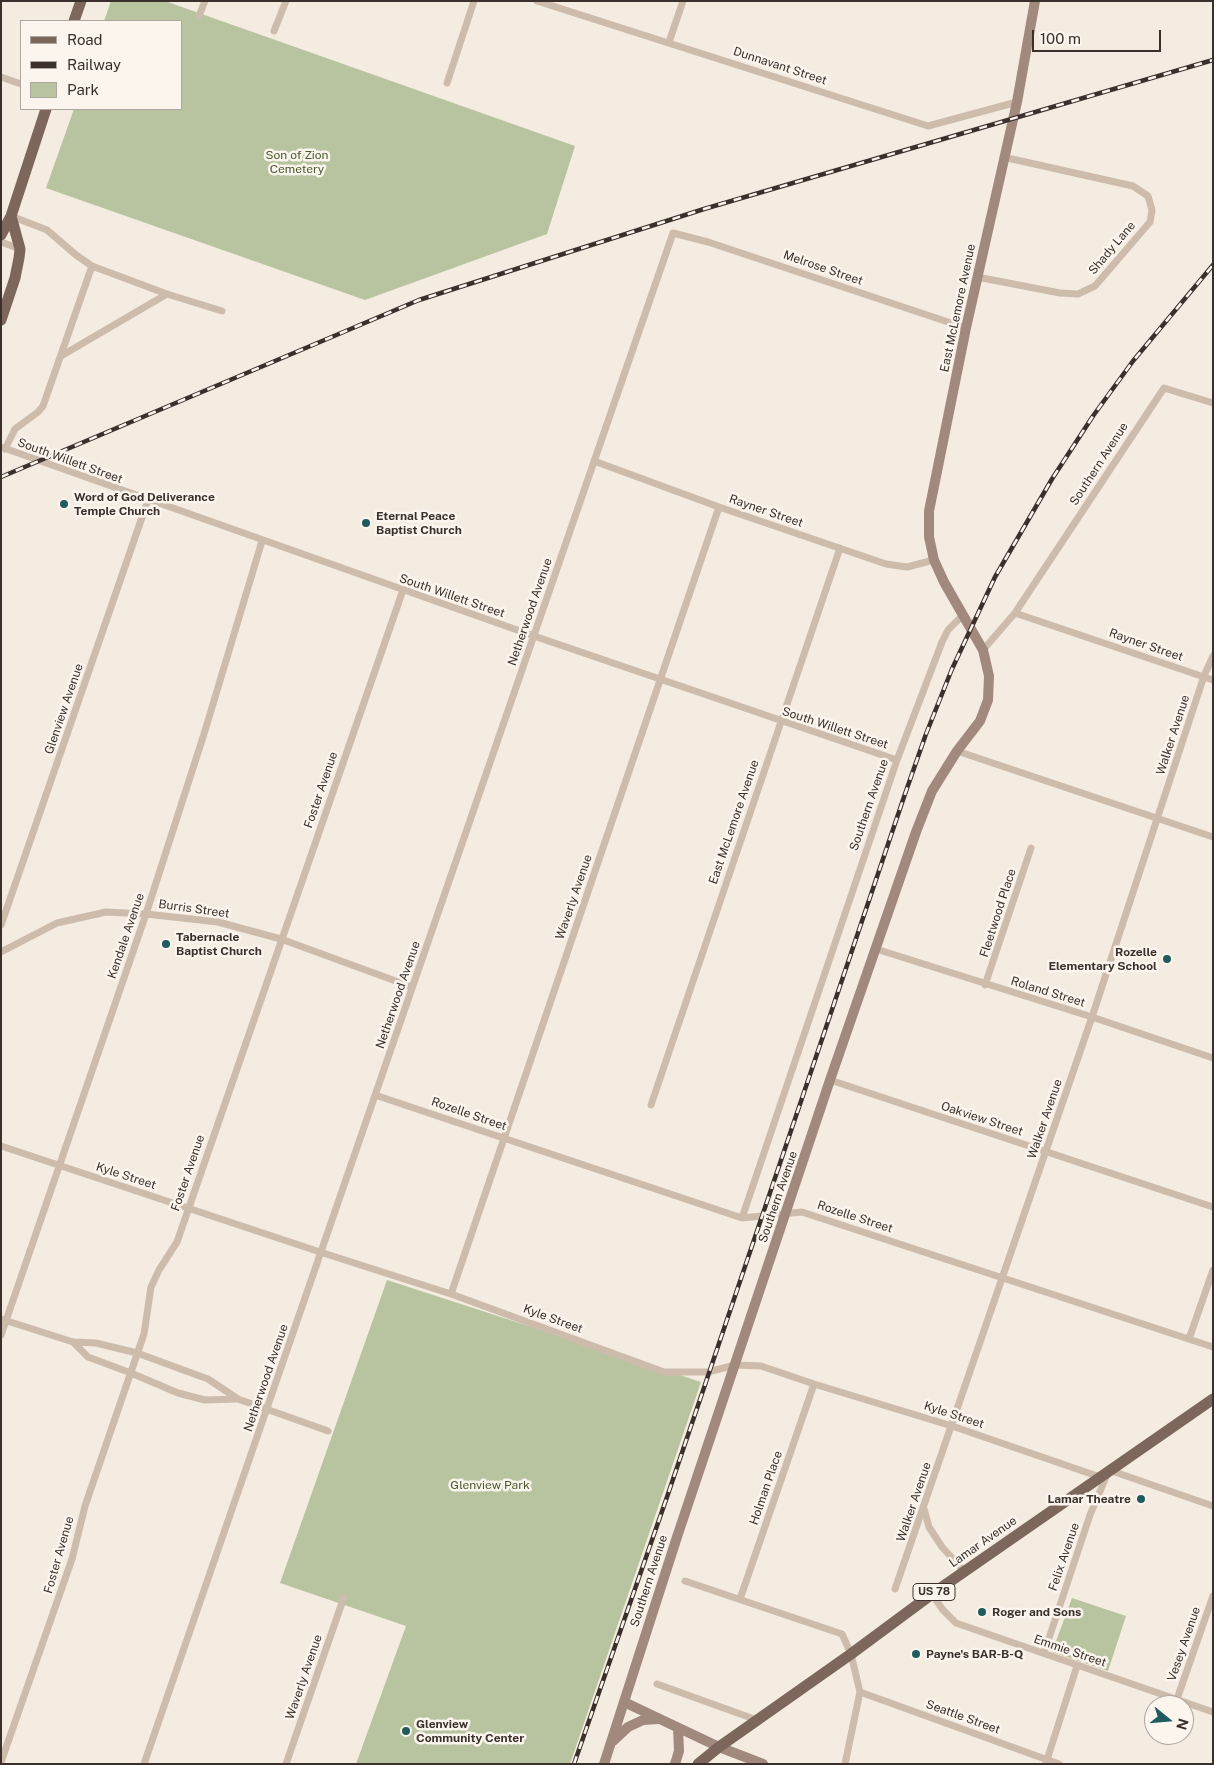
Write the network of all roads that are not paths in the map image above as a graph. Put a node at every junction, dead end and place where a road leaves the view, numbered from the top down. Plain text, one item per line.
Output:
1 (205, 1) edge
2 (286, 1) edge
3 (474, 1) edge
4 (537, 1) edge
5 (683, 1) edge
6 (1036, 1) edge
7 (199, 16) dead end
8 (274, 31) dead end
9 (669, 42) junction
10 (1, 77) edge
11 (447, 83) dead end
12 (20, 84) edge
13 (1016, 102) junction
14 (46, 110) edge
15 (1003, 157) junction
16 (11, 216) junction
17 (673, 233) joint
18 (1, 235) edge
19 (1, 242) edge
20 (20, 248) junction
21 (92, 266) junction
22 (978, 277) junction
23 (167, 294) junction
24 (222, 311) dead end
25 (1, 320) edge
26 (966, 328) junction
27 (61, 356) junction
28 (1213, 403) edge
29 (3, 448) edge
30 (594, 461) junction
31 (148, 500) junction
32 (719, 507) junction
33 (262, 541) junction
34 (840, 548) junction
35 (934, 560) junction
36 (403, 590) junction
37 (1015, 612) junction
38 (963, 616) junction
39 (534, 636) junction
40 (983, 650) junction
41 (1213, 656) edge
42 (1204, 676) junction
43 (660, 679) junction
44 (1213, 680) edge
45 (781, 722) junction
46 (957, 751) junction
47 (897, 760) junction
48 (1158, 819) junction
49 (1213, 837) edge
50 (1031, 848) dead end
51 (146, 914) junction
52 (1, 925) edge
53 (281, 938) junction
54 (876, 949) junction
55 (1, 952) edge
56 (986, 985) junction
57 (412, 986) junction
58 (1092, 1018) junction
59 (1213, 1058) edge
60 (830, 1080) junction
61 (375, 1095) junction
62 (651, 1105) dead end
63 (504, 1138) junction
64 (1, 1146) edge
65 (1045, 1151) junction
66 (58, 1166) junction
67 (188, 1207) junction
68 (1213, 1207) edge
69 (786, 1213) junction
70 (742, 1218) junction
71 (320, 1252) junction
72 (1213, 1270) edge
73 (1003, 1278) junction
74 (451, 1294) junction
75 (4, 1320) edge
76 (1, 1335) edge
77 (1190, 1339) junction
78 (73, 1342) junction
79 (1213, 1347) edge
80 (137, 1354) junction
81 (735, 1365) junction
82 (131, 1372) junction
83 (814, 1384) junction
84 (238, 1399) junction
85 (1213, 1399) edge
86 (267, 1409) junction
87 (952, 1426) junction
88 (328, 1431) dead end
89 (1105, 1474) junction
90 (1213, 1506) edge
91 (924, 1508) junction
92 (964, 1571) junction
93 (685, 1581) dead end
94 (895, 1589) dead end
95 (932, 1594) junction
96 (1213, 1596) edge
97 (344, 1598) dead end
98 (740, 1599) junction
99 (1044, 1653) junction
100 (851, 1654) junction
101 (1077, 1666) junction
102 (657, 1684) dead end
103 (860, 1692) junction
104 (1165, 1695) edge
105 (1178, 1695) edge
106 (624, 1702) junction
107 (1194, 1705) edge
108 (1213, 1712) edge
109 (661, 1719) junction
110 (758, 1720) junction
111 (678, 1728) junction
112 (610, 1744) junction
113 (719, 1747) junction
114 (1, 1762) edge
115 (1046, 1762) edge
116 (144, 1764) edge
117 (286, 1764) edge
118 (604, 1764) edge
119 (675, 1764) edge
120 (698, 1764) edge
121 (763, 1764) edge
122 (845, 1764) edge
123 (1060, 1764) edge

1 - 7 street
2 - 8 street
3 - 11 street
4 - 9 street, Dunnavant Street
5 - 9 street
6 - 13 main road, East McLemore Avenue
9 - 13 street, Dunnavant Street
10 - 12 street
13 - 15 main road, East McLemore Avenue
14 - 16 main road
15 - 22 main road, East McLemore Avenue
15 - 22 street, Shady Lane
16 - 18 main road
16 - 20 main road
16 - 21 street
17 - 26 street, Melrose Street
17 - 30 street, Netherwood Avenue
19 - 20 street
20 - 25 main road
21 - 23 street
21 - 27 street
22 - 26 main road, East McLemore Avenue
23 - 24 street
23 - 27 street
26 - 35 main road, East McLemore Avenue
27 - 29 street
28 - 37 street, Southern Avenue
29 - 31 street, South Willett Street
30 - 32 street, Rayner Street
30 - 39 street, Netherwood Avenue
31 - 33 street, South Willett Street
31 - 52 street, Glenview Avenue
32 - 34 street, Rayner Street
32 - 43 street, Waverly Avenue
33 - 36 street, South Willett Street
33 - 51 street, Kendale Avenue
34 - 35 street, Rayner Street
34 - 45 street, East McLemore Avenue
35 - 38 main road, East McLemore Avenue
36 - 39 street, South Willett Street
36 - 53 street, Foster Avenue
37 - 40 street, Southern Avenue
37 - 42 street, Rayner Street
38 - 40 main road, Southern Avenue
38 - 47 street, Southern Avenue
39 - 43 street, South Willett Street
39 - 57 street, Netherwood Avenue
40 - 46 main road, Southern Avenue
41 - 42 street, Walker Avenue
42 - 44 street, Rayner Street
42 - 48 street, Walker Avenue
43 - 45 street, South Willett Street
43 - 63 street, Waverly Avenue
45 - 47 street, South Willett Street
45 - 62 street, East McLemore Avenue
46 - 48 street
46 - 54 main road, Southern Avenue
47 - 70 street, Southern Avenue
48 - 49 street
48 - 58 street, Walker Avenue
50 - 56 street, Fleetwood Place
51 - 53 street, Burris Street
51 - 55 street, Burris Street
51 - 66 street, Kendale Avenue
53 - 57 street, Burris Street
53 - 67 street, Foster Avenue
54 - 56 street, Roland Street
54 - 60 main road, Southern Avenue
56 - 58 street, Roland Street
57 - 61 street, Netherwood Avenue
58 - 59 street, Roland Street
58 - 65 street, Walker Avenue
60 - 65 street, Oakview Street
60 - 69 main road, Southern Avenue
61 - 63 street, Rozelle Street
61 - 71 street, Netherwood Avenue
63 - 70 street, Rozelle Street
63 - 74 street, Waverly Avenue
64 - 66 street, Kyle Street
65 - 68 street, Oakview Street
65 - 73 street, Walker Avenue
66 - 67 street, Kyle Street
66 - 75 street, Kendale Avenue
67 - 71 street, Kyle Street
67 - 80 street, Foster Avenue
69 - 70 street, Rozelle Street
69 - 73 street, Rozelle Street
69 - 81 main road, Southern Avenue
71 - 74 street, Kyle Street
71 - 86 street, Netherwood Avenue
72 - 77 street
73 - 77 street, Rozelle Street
73 - 87 street, Walker Avenue
74 - 81 street, Kyle Street
75 - 76 street, Kendale Avenue
75 - 78 street
77 - 79 street, Rozelle Street
78 - 80 street
78 - 82 street
80 - 82 street, Foster Avenue
80 - 84 street
81 - 83 street, Kyle Street
81 - 106 main road, Southern Avenue
82 - 84 street
82 - 114 street, Foster Avenue
83 - 87 street, Kyle Street
83 - 98 street, Holman Place
84 - 86 street
85 - 89 main road, Lamar Avenue / US 78
86 - 88 street
86 - 116 street, Netherwood Avenue
87 - 89 street, Kyle Street
87 - 91 street, Walker Avenue
89 - 90 street, Kyle Street
89 - 92 main road, Lamar Avenue / US 78
89 - 99 street, Felix Avenue
91 - 92 street
91 - 94 street, Walker Avenue
92 - 95 main road, Lamar Avenue / US 78
93 - 98 street
95 - 99 street, Emmie Street
95 - 100 main road, Lamar Avenue / US 78
96 - 105 street, Vesey Avenue
97 - 117 street, Waverly Avenue
98 - 100 street
99 - 101 street, Emmie Street
100 - 103 street
100 - 110 main road, Lamar Avenue / US 78
101 - 104 street, Emmie Street
101 - 115 street
102 - 110 street
103 - 115 street, Seattle Street
103 - 122 street
106 - 109 main road
106 - 112 main road, Southern Avenue
107 - 108 street, Emmie Street
109 - 111 main road
109 - 112 main road
110 - 113 main road, Lamar Avenue / US 78
111 - 113 main road
111 - 119 main road
112 - 118 main road, Southern Avenue
113 - 120 main road, Lamar Avenue / US 78
113 - 121 main road
115 - 123 street, Seattle Street

